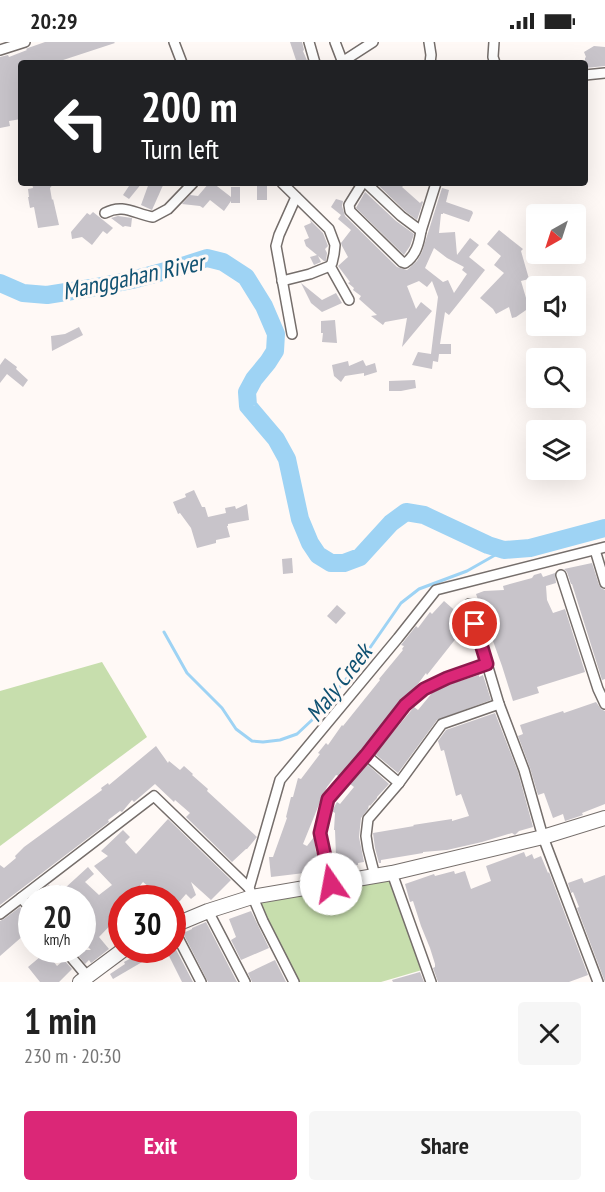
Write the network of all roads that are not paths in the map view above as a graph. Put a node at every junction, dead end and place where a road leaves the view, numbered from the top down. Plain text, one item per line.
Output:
1 (25, 42) edge
2 (174, 42) edge
3 (309, 42) edge
4 (335, 42) edge
5 (373, 42) edge
6 (429, 42) edge
7 (494, 42) edge
8 (0, 50) edge
9 (181, 60) edge
10 (314, 60) edge
11 (342, 60) edge
12 (346, 60) edge
13 (431, 60) edge
14 (494, 60) edge
15 (605, 73) edge
16 (588, 75) edge
17 (190, 186) edge
18 (285, 186) edge
19 (361, 186) edge
20 (369, 186) edge
21 (435, 186) edge
22 (296, 197) junction
23 (105, 213) dead end
24 (421, 231) junction
25 (330, 266) junction
26 (282, 281) junction
27 (349, 300) dead end
28 (292, 334) dead end
29 (600, 548) edge
30 (561, 575) dead end
31 (605, 583) edge
32 (469, 604) dead end
33 (487, 664) junction
34 (499, 704) junction
35 (605, 704) edge
36 (366, 755) junction
37 (399, 783) junction
38 (605, 818) edge
39 (543, 837) junction
40 (392, 873) junction
41 (375, 876) junction
42 (331, 884) junction
43 (38, 885) edge
44 (251, 893) junction
45 (18, 900) edge
46 (208, 910) junction
47 (0, 914) edge
48 (186, 920) edge
49 (186, 953) edge
50 (108, 961) edge
51 (74, 963) edge
52 (84, 979) edge
53 (201, 982) edge
54 (245, 982) edge
55 (294, 982) edge
56 (431, 982) edge
57 (598, 982) edge

1 - 8 street
2 - 9 street
3 - 10 street
4 - 11 street
5 - 12 street
6 - 13 street
7 - 14 street
15 - 16 street
17 - 23 street
18 - 22 street
19 - 24 street
20 - 24 street
21 - 24 street
22 - 25 street
22 - 26 street
25 - 26 street
25 - 27 street
26 - 28 street
29 - 31 street
29 - 44 street
30 - 35 street
32 - 33 street
33 - 34 street
33 - 36 street
34 - 37 street
34 - 39 street
36 - 37 street
36 - 42 street
37 - 41 street
38 - 39 street
39 - 40 street
39 - 57 street
40 - 41 street
40 - 56 street
41 - 42 street
42 - 44 street
43 - 44 street
44 - 46 street
44 - 55 street
45 - 47 street
46 - 48 street
46 - 54 street
49 - 53 street
50 - 52 street
51 - 52 street

